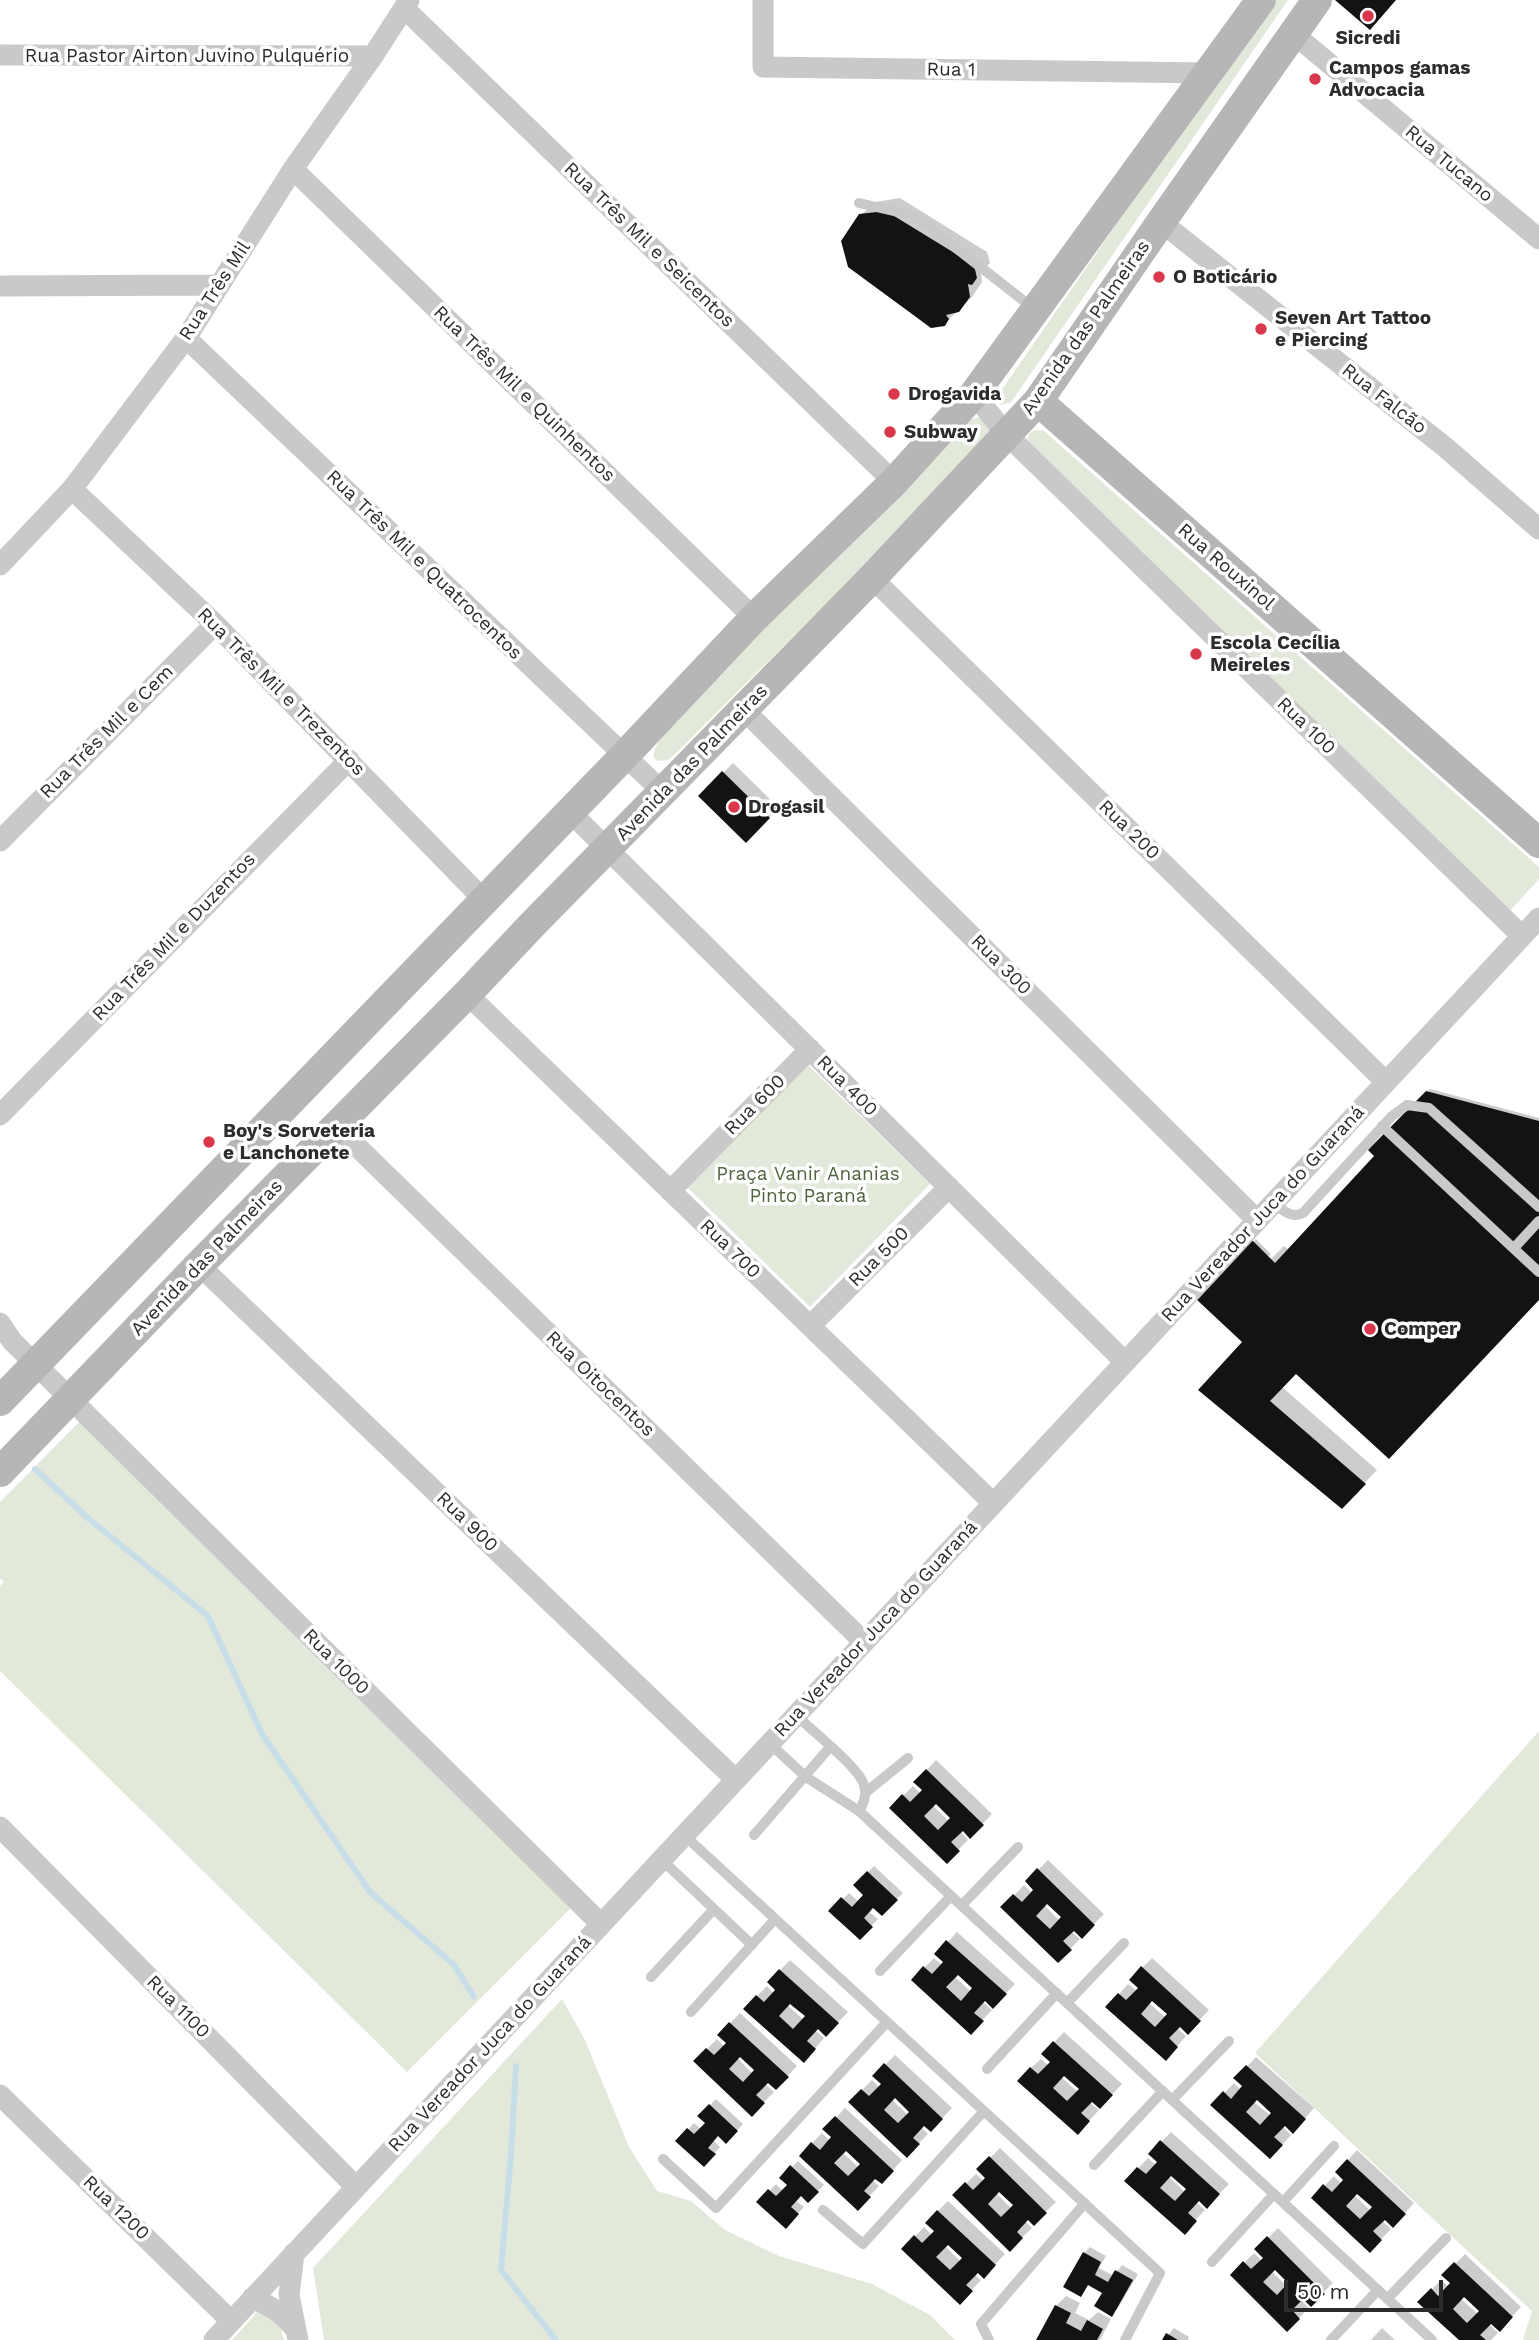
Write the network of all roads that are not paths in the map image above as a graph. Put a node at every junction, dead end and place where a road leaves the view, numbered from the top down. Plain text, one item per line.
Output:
1 (763, 0) edge
2 (1261, 0) edge
3 (1317, 0) edge
4 (407, 4) edge
5 (1294, 35) junction
6 (0, 55) edge
7 (373, 56) junction
8 (1207, 74) junction
9 (293, 169) junction
10 (859, 203) dead end
11 (1161, 222) junction
12 (1539, 239) edge
13 (220, 285) junction
14 (0, 286) edge
15 (1035, 310) junction
16 (186, 338) junction
17 (974, 394) junction
18 (1038, 401) junction
19 (1007, 435) junction
20 (894, 482) junction
21 (72, 489) junction
22 (1539, 529) edge
23 (0, 565) edge
24 (872, 578) junction
25 (754, 618) junction
26 (215, 624) junction
27 (744, 710) junction
28 (625, 755) junction
29 (349, 760) junction
30 (663, 792) junction
31 (569, 811) junction
32 (0, 841) edge
33 (1539, 843) edge
34 (608, 849) junction
35 (484, 900) junction
36 (1539, 918) edge
37 (1522, 936) junction
38 (467, 994) junction
39 (810, 1049) junction
40 (1386, 1082) junction
41 (0, 1115) edge
42 (336, 1126) junction
43 (1382, 1126) junction
44 (949, 1187) junction
45 (670, 1191) junction
46 (1273, 1203) junction
47 (1539, 1207) edge
48 (1257, 1220) junction
49 (1539, 1221) edge
50 (1514, 1248) junction
51 (199, 1265) junction
52 (1539, 1272) edge
53 (0, 1323) edge
54 (810, 1326) junction
55 (1125, 1362) junction
56 (35, 1364) junction
57 (70, 1399) junction
58 (0, 1401) edge
59 (0, 1472) edge
60 (993, 1503) junction
61 (864, 1642) junction
62 (796, 1715) junction
63 (769, 1744) junction
64 (830, 1747) junction
65 (908, 1758) dead end
66 (806, 1777) junction
67 (736, 1780) junction
68 (865, 1793) junction
69 (859, 1811) junction
70 (0, 1827) edge
71 (684, 1835) junction
72 (754, 1835) dead end
73 (1018, 1847) dead end
74 (661, 1859) junction
75 (951, 1896) junction
76 (962, 1905) junction
77 (713, 1909) junction
78 (775, 1919) junction
79 (601, 1924) junction
80 (1124, 1943) dead end
81 (752, 1945) junction
82 (880, 1971) dead end
83 (651, 1977) dead end
84 (1057, 1993) junction
85 (1067, 2003) junction
86 (691, 2012) dead end
87 (887, 2022) junction
88 (1229, 2041) dead end
89 (987, 2069) dead end
90 (1163, 2091) junction
91 (0, 2095) edge
92 (1172, 2100) junction
93 (984, 2111) junction
94 (1334, 2146) dead end
95 (663, 2160) dead end
96 (1094, 2165) dead end
97 (356, 2187) junction
98 (1279, 2198) junction
99 (1084, 2203) junction
100 (823, 2210) dead end
101 (1446, 2238) dead end
102 (294, 2253) junction
103 (1212, 2262) dead end
104 (1378, 2290) junction
105 (252, 2298) junction
106 (1387, 2299) junction
107 (231, 2321) junction
108 (296, 2334) edge
109 (214, 2340) edge
110 (989, 2340) edge
111 (1125, 2340) edge
112 (1331, 2340) edge
113 (1432, 2340) edge

1 - 8 street, Rua 1
2 - 8 street
3 - 5 street, Avenida das Palmeiras
4 - 7 street, Rua Três Mil
4 - 20 street, Rua Três Mil e Seicentos
5 - 11 street, Avenida das Palmeiras
5 - 12 street, Rua Tucano
6 - 7 street, Rua Pastor Airton Juvino Pulquério
7 - 9 street, Rua Três Mil
8 - 15 street
9 - 13 street, Rua Três Mil
9 - 25 street, Rua Três Mil e Quinhentos
10 - 15 lane
11 - 18 street, Avenida das Palmeiras
11 - 22 street, Rua Falcão
13 - 14 street
13 - 16 street, Rua Três Mil
15 - 17 street
16 - 21 street, Rua Três Mil
16 - 28 street, Rua Três Mil e Quatrocentos
17 - 19 street, Rua 100
17 - 20 street
18 - 19 street, Avenida das Palmeiras
18 - 33 street, Rua Rouxinol
19 - 24 street, Avenida das Palmeiras
19 - 37 street, Rua 100
20 - 25 street
21 - 23 street, Rua Três Mil
21 - 26 street, Rua Três Mil e Trezentos
24 - 27 street, Avenida das Palmeiras
24 - 40 street, Rua 200
25 - 28 street
26 - 29 street, Rua Três Mil e Trezentos
26 - 32 street, Rua Três Mil e Cem
27 - 30 street, Avenida das Palmeiras
27 - 48 street, Rua 300
28 - 30 street, Rua Três Mil e Quatrocentos
28 - 31 street
29 - 35 street, Rua Três Mil e Trezentos
29 - 41 street, Rua Três Mil e Duzentos
30 - 34 street, Avenida das Palmeiras
31 - 34 street, Rua 400
31 - 35 street
34 - 38 street, Avenida das Palmeiras
34 - 39 street, Rua 400
35 - 56 street
36 - 37 street, Rua Vereador Juca do Guaraná
37 - 40 street, Rua Vereador Juca do Guaraná
38 - 42 street, Avenida das Palmeiras
38 - 45 street, Rua 700
39 - 44 street, Rua 400
39 - 45 street, Rua 600
40 - 46 street, Rua Vereador Juca do Guaraná
42 - 51 street, Avenida das Palmeiras
42 - 61 street, Rua Oitocentos
43 - 46 lane
43 - 47 lane
43 - 50 lane
44 - 54 street, Rua 500
44 - 55 street, Rua 400
45 - 54 street, Rua 700
46 - 48 street, Rua Vereador Juca do Guaraná
48 - 55 street, Rua Vereador Juca do Guaraná
49 - 50 lane
50 - 52 lane
51 - 57 street, Avenida das Palmeiras
51 - 67 street, Rua 900
53 - 56 street, Rua 1000
54 - 60 street, Rua 700
55 - 60 street, Rua Vereador Juca do Guaraná
56 - 57 street, Rua 1000
56 - 58 street
57 - 59 street, Avenida das Palmeiras
57 - 79 street, Rua 1000
60 - 61 street, Rua Vereador Juca do Guaraná
61 - 62 street, Rua Vereador Juca do Guaraná
62 - 63 street, Rua Vereador Juca do Guaraná
62 - 64 lane
63 - 66 lane
63 - 67 street, Rua Vereador Juca do Guaraná
64 - 66 lane
64 - 68 lane
65 - 68 lane
66 - 69 lane
66 - 72 lane
67 - 71 street, Rua Vereador Juca do Guaraná
68 - 69 lane
69 - 75 lane
70 - 97 street, Rua 1100
71 - 74 street, Rua Vereador Juca do Guaraná
71 - 78 lane
73 - 76 lane
74 - 77 lane
74 - 79 street, Rua Vereador Juca do Guaraná
75 - 76 lane
75 - 82 lane
76 - 84 lane
77 - 81 lane
77 - 83 lane
78 - 81 lane
78 - 87 lane
79 - 97 street, Rua Vereador Juca do Guaraná
80 - 85 lane
81 - 86 lane
84 - 85 lane
84 - 89 lane
85 - 90 lane
87 - 93 lane
87 - 95 lane
88 - 92 lane
90 - 92 lane
90 - 96 lane
91 - 107 street, Rua 1200
92 - 98 lane
93 - 99 lane
93 - 100 lane
94 - 98 lane
97 - 102 street, Rua Vereador Juca do Guaraná
98 - 103 lane
98 - 104 lane
99 - 110 lane
99 - 111 lane
101 - 106 lane
102 - 105 street, Rua Vereador Juca do Guaraná
102 - 108 street
104 - 106 lane
104 - 112 lane
105 - 107 street, Rua Vereador Juca do Guaraná
105 - 108 street
106 - 113 lane
107 - 109 street, Rua Vereador Juca do Guaraná

